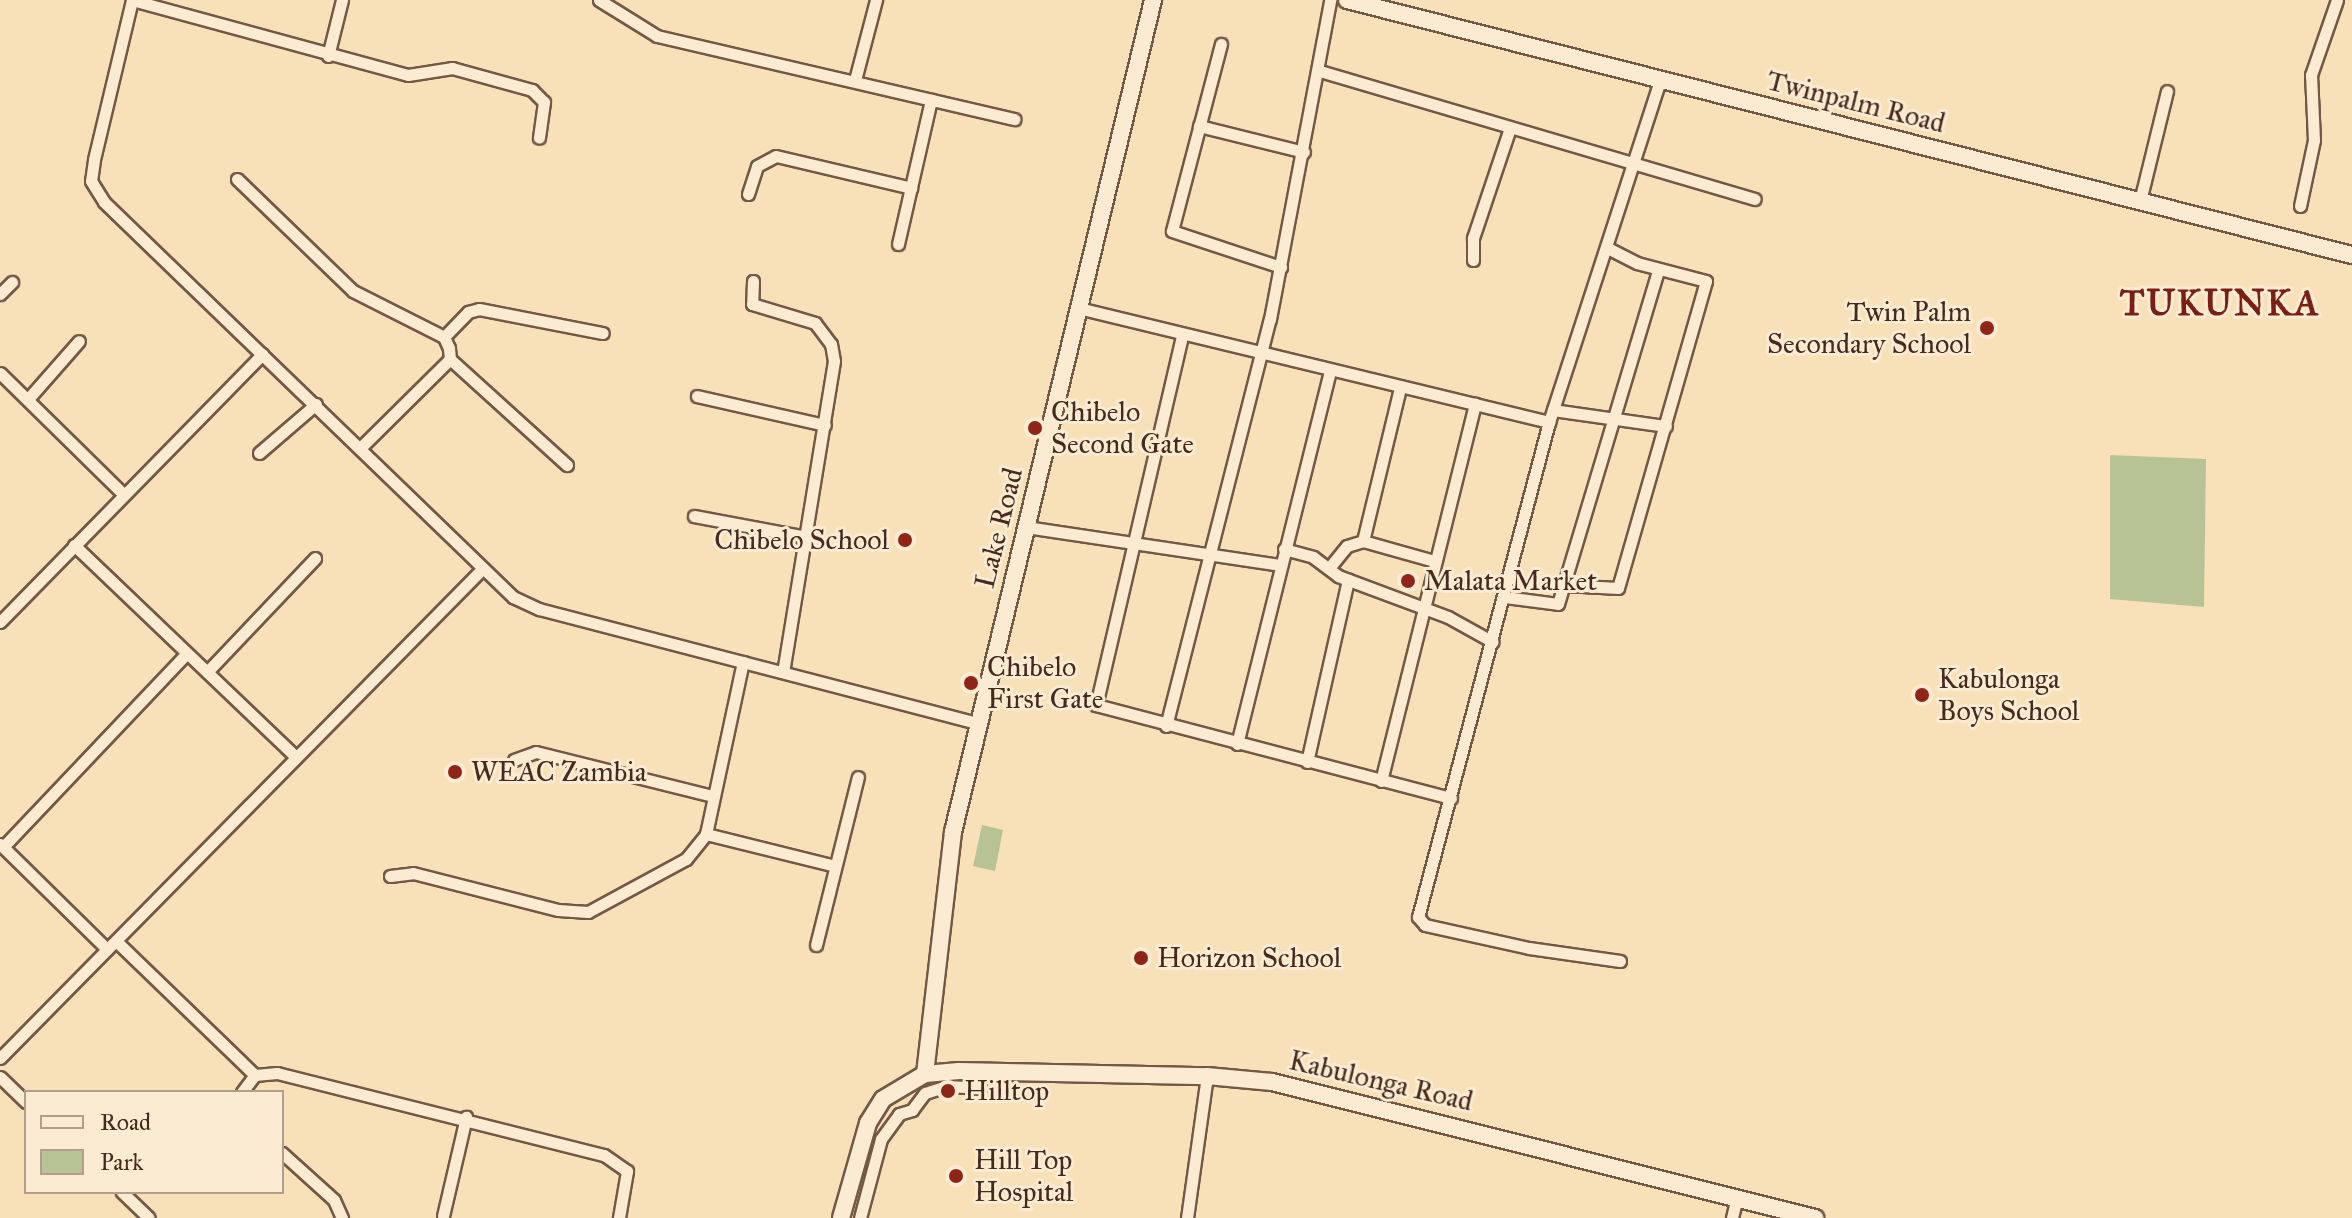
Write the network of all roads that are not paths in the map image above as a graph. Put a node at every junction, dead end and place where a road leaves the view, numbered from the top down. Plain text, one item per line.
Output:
1 (132, 0) edge
2 (342, 0) edge
3 (599, 0) edge
4 (876, 0) edge
5 (1153, 0) edge
6 (1330, 0) edge
7 (1347, 0) edge
8 (2337, 0) edge
9 (1221, 44) dead end
10 (328, 56) junction
11 (1320, 71) junction
12 (855, 80) junction
13 (1660, 80) junction
14 (2167, 91) dead end
15 (931, 100) junction
16 (1014, 119) dead end
17 (1199, 126) junction
18 (1510, 128) junction
19 (539, 138) dead end
20 (1304, 152) junction
21 (1634, 164) junction
22 (237, 179) dead end
23 (911, 188) junction
24 (748, 194) dead end
25 (1755, 199) dead end
26 (2140, 201) junction
27 (2300, 206) dead end
28 (898, 244) dead end
29 (1608, 248) junction
30 (2352, 255) edge
31 (1473, 260) dead end
32 (1281, 267) junction
33 (1658, 270) junction
34 (753, 281) dead end
35 (12, 282) dead end
36 (0, 294) edge
37 (1078, 308) junction
38 (603, 333) dead end
39 (1182, 336) junction
40 (444, 337) junction
41 (79, 341) dead end
42 (262, 354) junction
43 (1258, 354) junction
44 (450, 359) junction
45 (1330, 371) junction
46 (0, 373) edge
47 (1400, 388) junction
48 (697, 396) dead end
49 (28, 399) junction
50 (316, 404) junction
51 (1475, 404) junction
52 (1551, 416) junction
53 (1615, 416) junction
54 (825, 425) junction
55 (1666, 426) junction
56 (362, 446) junction
57 (259, 453) dead end
58 (567, 465) dead end
59 (123, 494) junction
60 (694, 516) dead end
61 (1026, 527) junction
62 (806, 537) junction
63 (1363, 541) junction
64 (74, 545) junction
65 (1136, 547) junction
66 (1284, 549) junction
67 (1207, 554) junction
68 (315, 558) dead end
69 (1434, 561) junction
70 (1281, 565) junction
71 (483, 568) junction
72 (1329, 568) junction
73 (1348, 580) junction
74 (1564, 585) junction
75 (1505, 597) junction
76 (1422, 607) junction
77 (0, 622) edge
78 (1493, 642) junction
79 (187, 653) junction
80 (743, 662) junction
81 (207, 672) junction
82 (783, 672) junction
83 (978, 723) junction
84 (1166, 726) junction
85 (1237, 744) junction
86 (296, 757) junction
87 (514, 760) dead end
88 (1307, 762) junction
89 (858, 777) dead end
90 (1381, 781) junction
91 (712, 796) junction
92 (1451, 798) junction
93 (706, 834) junction
94 (2, 845) edge
95 (835, 866) junction
96 (390, 876) dead end
97 (111, 945) junction
98 (816, 945) dead end
99 (1620, 961) dead end
100 (0, 1058) edge
101 (925, 1074) junction
102 (255, 1075) junction
103 (1207, 1076) junction
104 (0, 1077) edge
105 (980, 1088) dead end
106 (244, 1090) edge
107 (24, 1100) edge
108 (466, 1117) junction
109 (284, 1155) edge
110 (124, 1194) edge
111 (142, 1194) edge
112 (1737, 1197) junction
113 (133, 1203) junction
114 (443, 1216) edge
115 (149, 1218) edge
116 (342, 1218) edge
117 (619, 1218) edge
118 (841, 1218) edge
119 (860, 1218) edge
120 (1187, 1218) edge
121 (1732, 1218) edge
122 (1815, 1218) edge

1 - 10 street
1 - 42 street
2 - 10 street
3 - 12 street
4 - 12 street
5 - 37 main road, Lake Road
6 - 11 street
7 - 13 main road, Twinpalm Road
8 - 27 street
9 - 17 street
10 - 19 street
11 - 18 street
11 - 20 street
12 - 15 street
13 - 21 street
13 - 26 main road, Twinpalm Road
14 - 26 street
15 - 16 street
15 - 23 street
17 - 20 street
17 - 32 street
18 - 21 street
18 - 31 street
20 - 32 street
21 - 25 street
21 - 29 street
22 - 40 street
23 - 24 street
23 - 28 street
26 - 30 main road, Twinpalm Road
29 - 33 street
29 - 52 street
32 - 43 street
33 - 53 street
33 - 55 street
34 - 54 street
35 - 36 street
37 - 39 street
37 - 61 main road, Lake Road
38 - 40 street
39 - 43 street
39 - 65 street
40 - 44 street
41 - 49 street
42 - 50 street
42 - 59 street
43 - 45 street
43 - 67 street
44 - 56 street
44 - 58 street
45 - 47 street
45 - 66 street
46 - 49 street
47 - 51 street
47 - 63 street
48 - 54 street
49 - 59 street
50 - 56 street
50 - 57 street
51 - 52 street
51 - 69 street
52 - 53 street
52 - 75 street
53 - 55 street
53 - 74 street
54 - 62 street
55 - 74 street
56 - 71 street
59 - 64 street
60 - 62 street
61 - 65 street
61 - 83 main road, Lake Road
62 - 82 street
63 - 69 street
63 - 72 street
64 - 77 street
64 - 79 street
65 - 67 street
65 - 84 street
66 - 70 street
66 - 72 street
67 - 70 street
67 - 84 street
68 - 81 street
69 - 76 street
70 - 85 street
71 - 80 street
71 - 86 street
72 - 73 street
73 - 76 street
73 - 88 street
74 - 75 street
75 - 78 street
76 - 78 street
76 - 90 street
78 - 92 street
79 - 81 street
79 - 94 street
80 - 82 street
80 - 91 street
81 - 86 street
82 - 83 street
83 - 101 main road, Lake Road
84 - 85 street
85 - 88 street
86 - 97 street
87 - 91 street
88 - 90 street
89 - 95 street
90 - 92 street
91 - 93 street
92 - 99 street
93 - 95 street
93 - 96 street
94 - 97 street
95 - 98 street
97 - 100 street
97 - 102 street
101 - 103 main road, Kabulonga Road
101 - 118 main road
102 - 106 street
102 - 108 street
103 - 112 main road, Kabulonga Road
103 - 120 street
104 - 107 street
105 - 119 street
108 - 114 street
108 - 117 street
109 - 116 street
110 - 113 street
111 - 113 street
112 - 121 street
112 - 122 main road, Kabulonga Road
113 - 115 street

